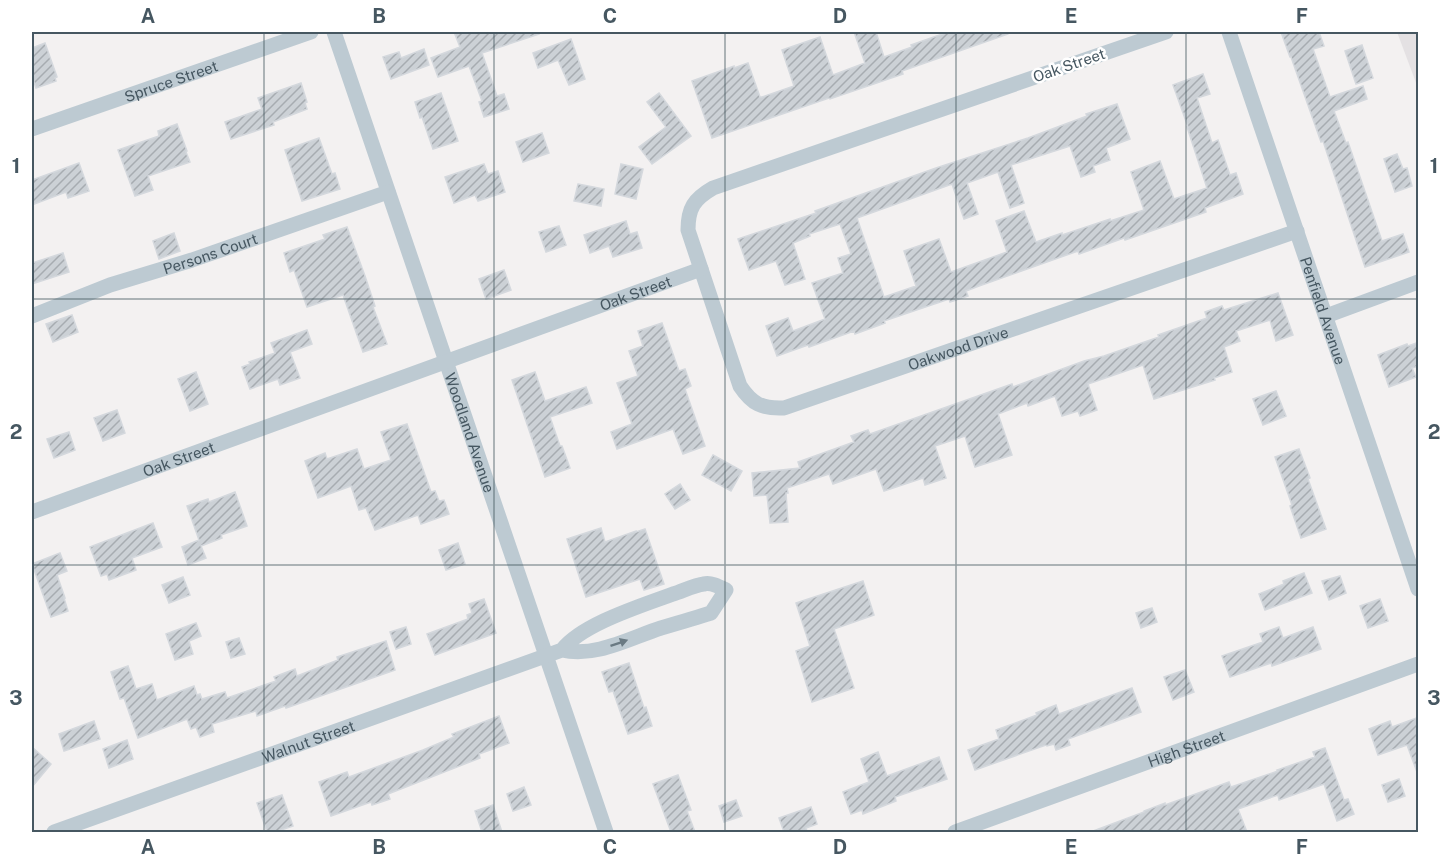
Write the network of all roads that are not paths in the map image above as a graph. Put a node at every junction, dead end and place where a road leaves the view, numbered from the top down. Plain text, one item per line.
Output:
1 (311, 32) edge
2 (334, 32) edge
3 (1166, 32) edge
4 (1229, 32) edge
5 (32, 129) edge
6 (388, 192) junction
7 (1297, 231) junction
8 (700, 269) junction
9 (1419, 282) edge
10 (32, 315) edge
11 (1326, 316) junction
12 (446, 361) junction
13 (32, 512) edge
14 (1419, 590) edge
15 (562, 650) junction
16 (546, 656) junction
17 (1419, 664) edge
18 (54, 832) edge
19 (606, 832) edge
20 (955, 832) edge

1 - 5 street, Spruce Street
2 - 6 street, Woodland Avenue
3 - 8 street, Oak Street
4 - 7 street, Penfield Avenue
6 - 10 street, Persons Court
6 - 12 street, Woodland Avenue
7 - 8 street, Oakwood Drive
7 - 11 street, Penfield Avenue
8 - 12 street, Oak Street
9 - 11 street
11 - 14 street, Penfield Avenue
12 - 13 street, Oak Street
12 - 16 street, Woodland Avenue
15 -> 15 street, Walnut Street
15 - 16 street, Walnut Street
16 - 18 street, Walnut Street
16 - 19 street, Woodland Avenue
17 - 20 street, High Street

